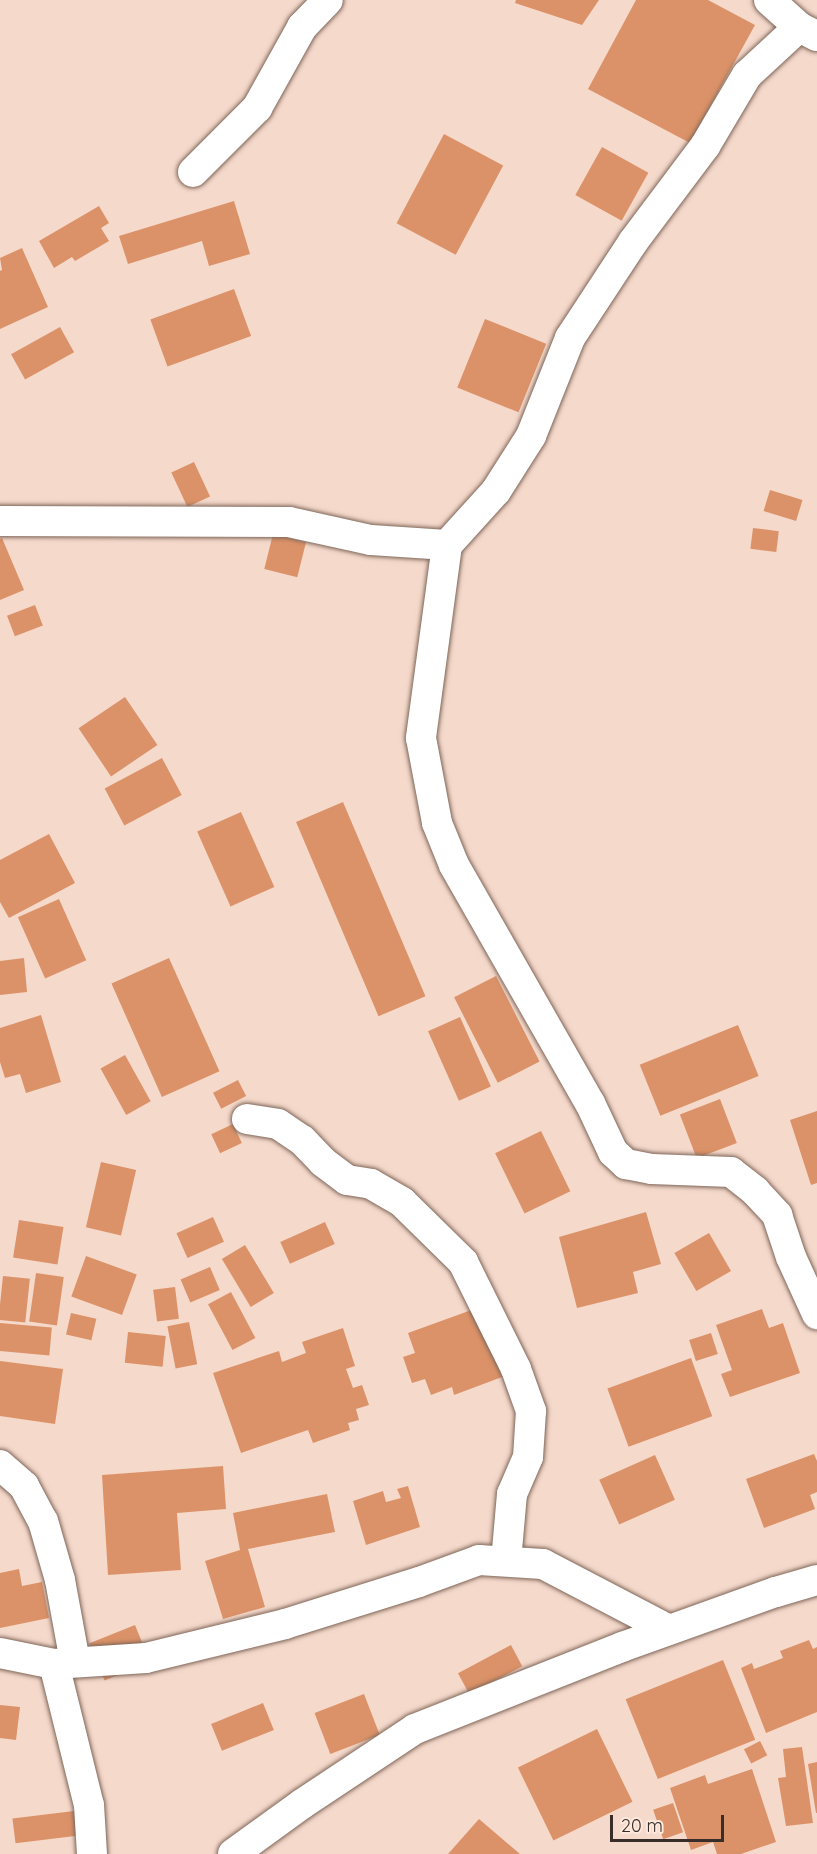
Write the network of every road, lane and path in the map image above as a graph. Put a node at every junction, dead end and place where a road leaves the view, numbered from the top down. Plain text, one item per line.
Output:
1 (328, 0) edge
2 (769, 0) edge
3 (808, 32) edge
4 (193, 172) dead end
5 (0, 521) edge
6 (447, 545) junction
7 (247, 1119) dead end
8 (817, 1314) edge
9 (0, 1465) edge
10 (506, 1561) junction
11 (817, 1580) edge
12 (669, 1630) junction
13 (0, 1653) edge
14 (64, 1663) junction
15 (92, 1854) edge
16 (233, 1854) edge

1 - 4 street
2 - 3 street
3 - 6 street
5 - 6 street
6 - 8 street
7 - 10 street
9 - 14 street
10 - 12 street
10 - 14 street
11 - 12 street
12 - 16 street
13 - 14 street
14 - 15 street

